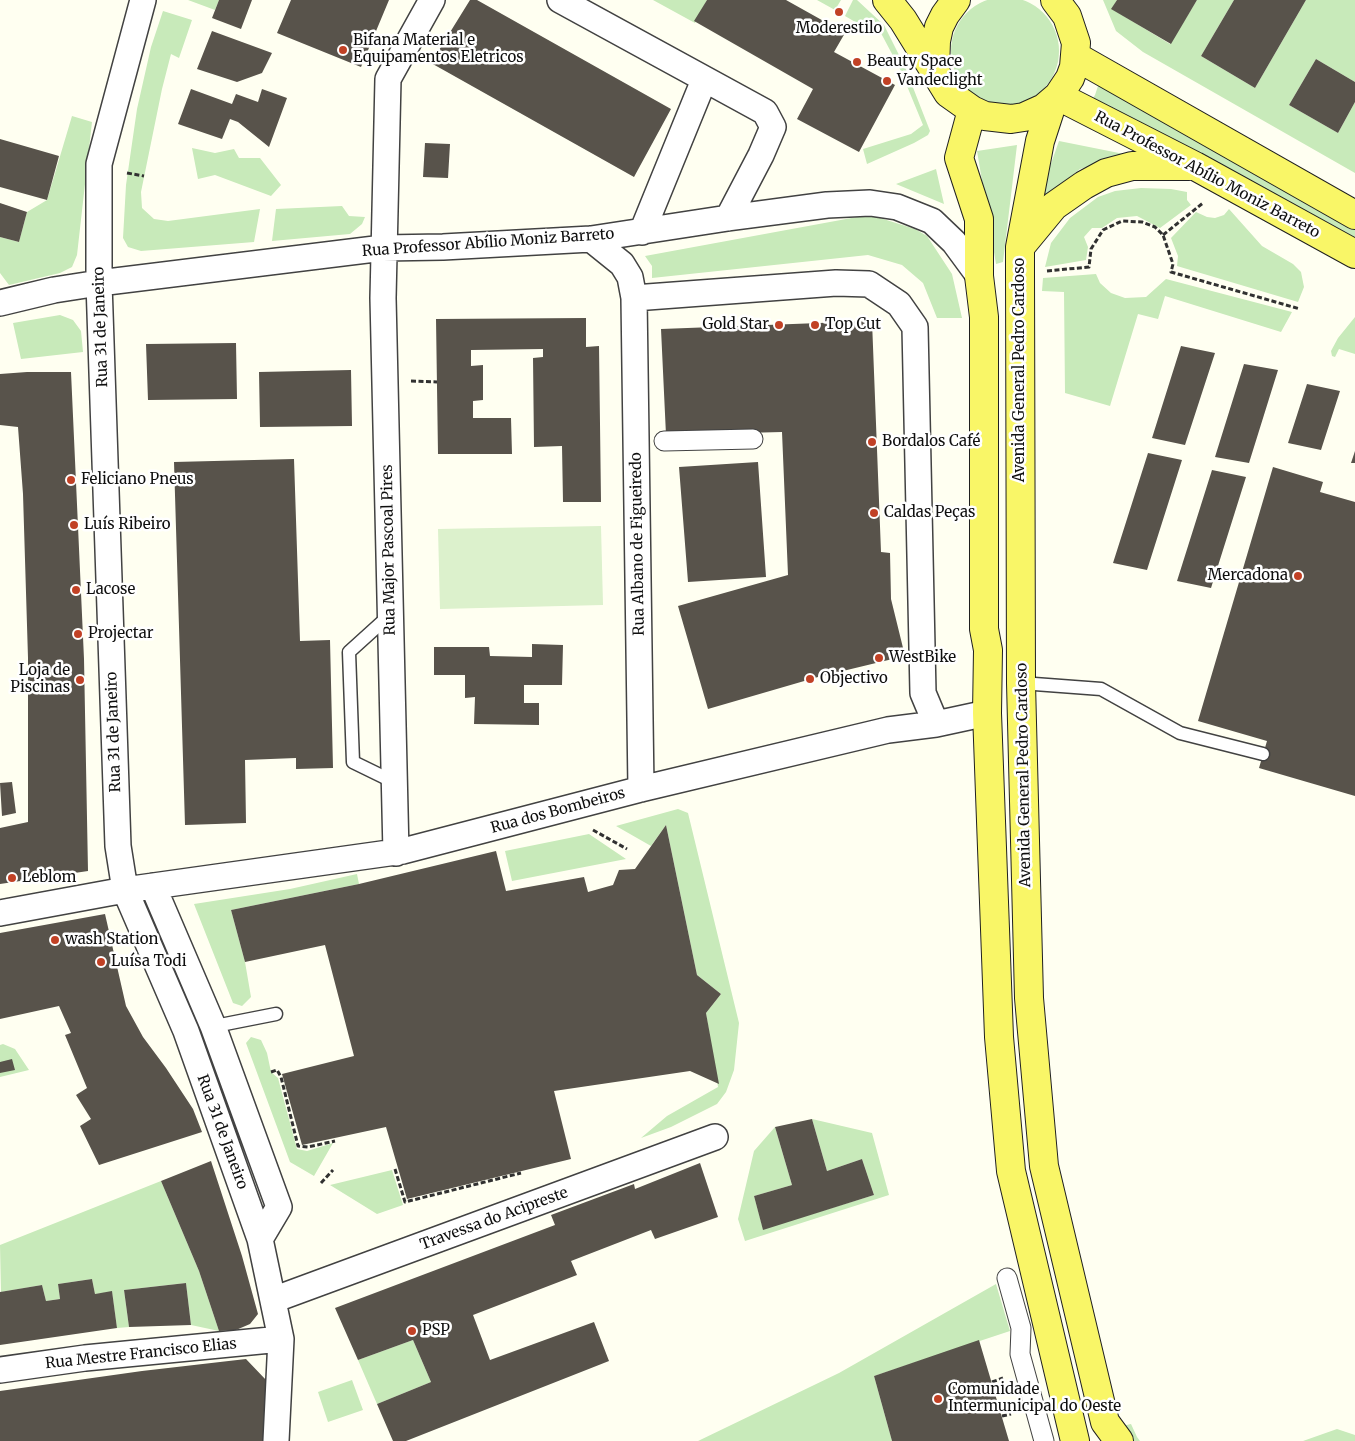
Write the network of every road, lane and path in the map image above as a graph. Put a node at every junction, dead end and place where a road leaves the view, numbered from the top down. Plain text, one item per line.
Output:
1 (143, 0) edge
2 (432, 0) edge
3 (560, 0) edge
4 (887, 0) edge
5 (956, 0) edge
6 (1059, 2) edge
7 (1075, 56) junction
8 (935, 69) junction
9 (704, 80) junction
10 (1055, 99) junction
11 (972, 110) junction
12 (1195, 166) junction
13 (127, 173) dead end
14 (144, 176) dead end
15 (1209, 198) dead end
16 (1355, 215) edge
17 (728, 218) junction
18 (642, 232) junction
19 (1163, 235) junction
20 (591, 239) junction
21 (383, 248) junction
22 (1020, 248) junction
23 (1355, 254) edge
24 (1045, 271) dead end
25 (978, 276) junction
26 (99, 282) junction
27 (634, 298) junction
28 (2, 299) edge
29 (1300, 309) dead end
30 (753, 439) dead end
31 (664, 441) dead end
32 (390, 614) junction
33 (1021, 683) junction
34 (987, 713) junction
35 (936, 724) junction
36 (1263, 754) dead end
37 (394, 782) junction
38 (641, 789) junction
39 (593, 829) dead end
40 (627, 849) dead end
41 (396, 852) junction
42 (153, 886) junction
43 (125, 890) junction
44 (0, 914) edge
45 (276, 1014) dead end
46 (213, 1026) junction
47 (186, 1031) junction
48 (271, 1072) dead end
49 (715, 1138) dead end
50 (334, 1141) dead end
51 (395, 1169) dead end
52 (333, 1170) dead end
53 (521, 1173) dead end
54 (321, 1183) dead end
55 (260, 1239) junction
56 (1007, 1278) dead end
57 (273, 1300) junction
58 (281, 1339) junction
59 (0, 1370) edge
60 (1002, 1416) dead end
61 (1013, 1422) dead end
62 (276, 1441) edge
63 (1044, 1441) edge
64 (1075, 1441) edge
65 (1119, 1441) edge

1 - 26 street, Rua 31 de Janeiro
2 - 21 street, Rua Major Pascoal Pires
3 - 9 street
4 - 8 main road
5 - 8 main road
6 - 7 main road, Avenida General Pedro Cardoso
7 - 10 main road, Avenida General Pedro Cardoso
7 - 16 main road
8 - 11 main road
9 - 17 street
9 - 18 street
10 - 11 main road
10 - 12 main road, Rua Professor Abílio Moniz Barreto
10 - 22 main road, Avenida General Pedro Cardoso
11 - 25 main road, Avenida General Pedro Cardoso
12 - 22 main road
12 - 23 main road, Rua Professor Abílio Moniz Barreto
13 - 14 path
15 - 19 path
17 - 18 street, Rua Professor Abílio Moniz Barreto
17 - 25 street, Rua Professor Abílio Moniz Barreto
18 - 20 street, Rua Professor Abílio Moniz Barreto
19 - 24 path
19 - 29 path
20 - 21 street, Rua Professor Abílio Moniz Barreto
20 - 27 street, Rua Albano de Figueiredo
21 - 26 street, Rua Professor Abílio Moniz Barreto
21 - 32 street, Rua Major Pascoal Pires
22 - 33 main road, Avenida General Pedro Cardoso
25 - 34 main road, Avenida General Pedro Cardoso
26 - 28 street, Rua Professor Abílio Moniz Barreto
26 - 43 street, Rua 31 de Janeiro
27 - 35 street
27 - 38 street, Rua Albano de Figueiredo
30 - 31 street
32 - 37 street, Rua Major Pascoal Pires
32 - 37 lane
33 - 36 lane
33 - 65 main road, Avenida General Pedro Cardoso
34 - 35 street, Rua dos Bombeiros
34 - 64 main road, Avenida General Pedro Cardoso
35 - 38 street, Rua dos Bombeiros
37 - 41 street, Rua Major Pascoal Pires
38 - 41 street, Rua dos Bombeiros
39 - 40 path
41 - 42 street, Rua dos Bombeiros
42 - 43 street, Rua dos Bombeiros
42 - 46 street
43 - 44 street, Rua dos Bombeiros
43 - 47 street, Rua 31 de Janeiro
45 - 46 lane
46 - 47 lane
46 - 55 street
47 - 55 street, Rua 31 de Janeiro
48 - 50 path
49 - 57 street, Travessa do Acipreste
51 - 53 path
52 - 54 path
55 - 57 street, Rua 31 de Janeiro
56 - 63 street
57 - 58 street, Rua 31 de Janeiro
58 - 59 street, Rua Mestre Francisco Elias
58 - 62 street, Rua 31 de Janeiro
60 - 61 path

